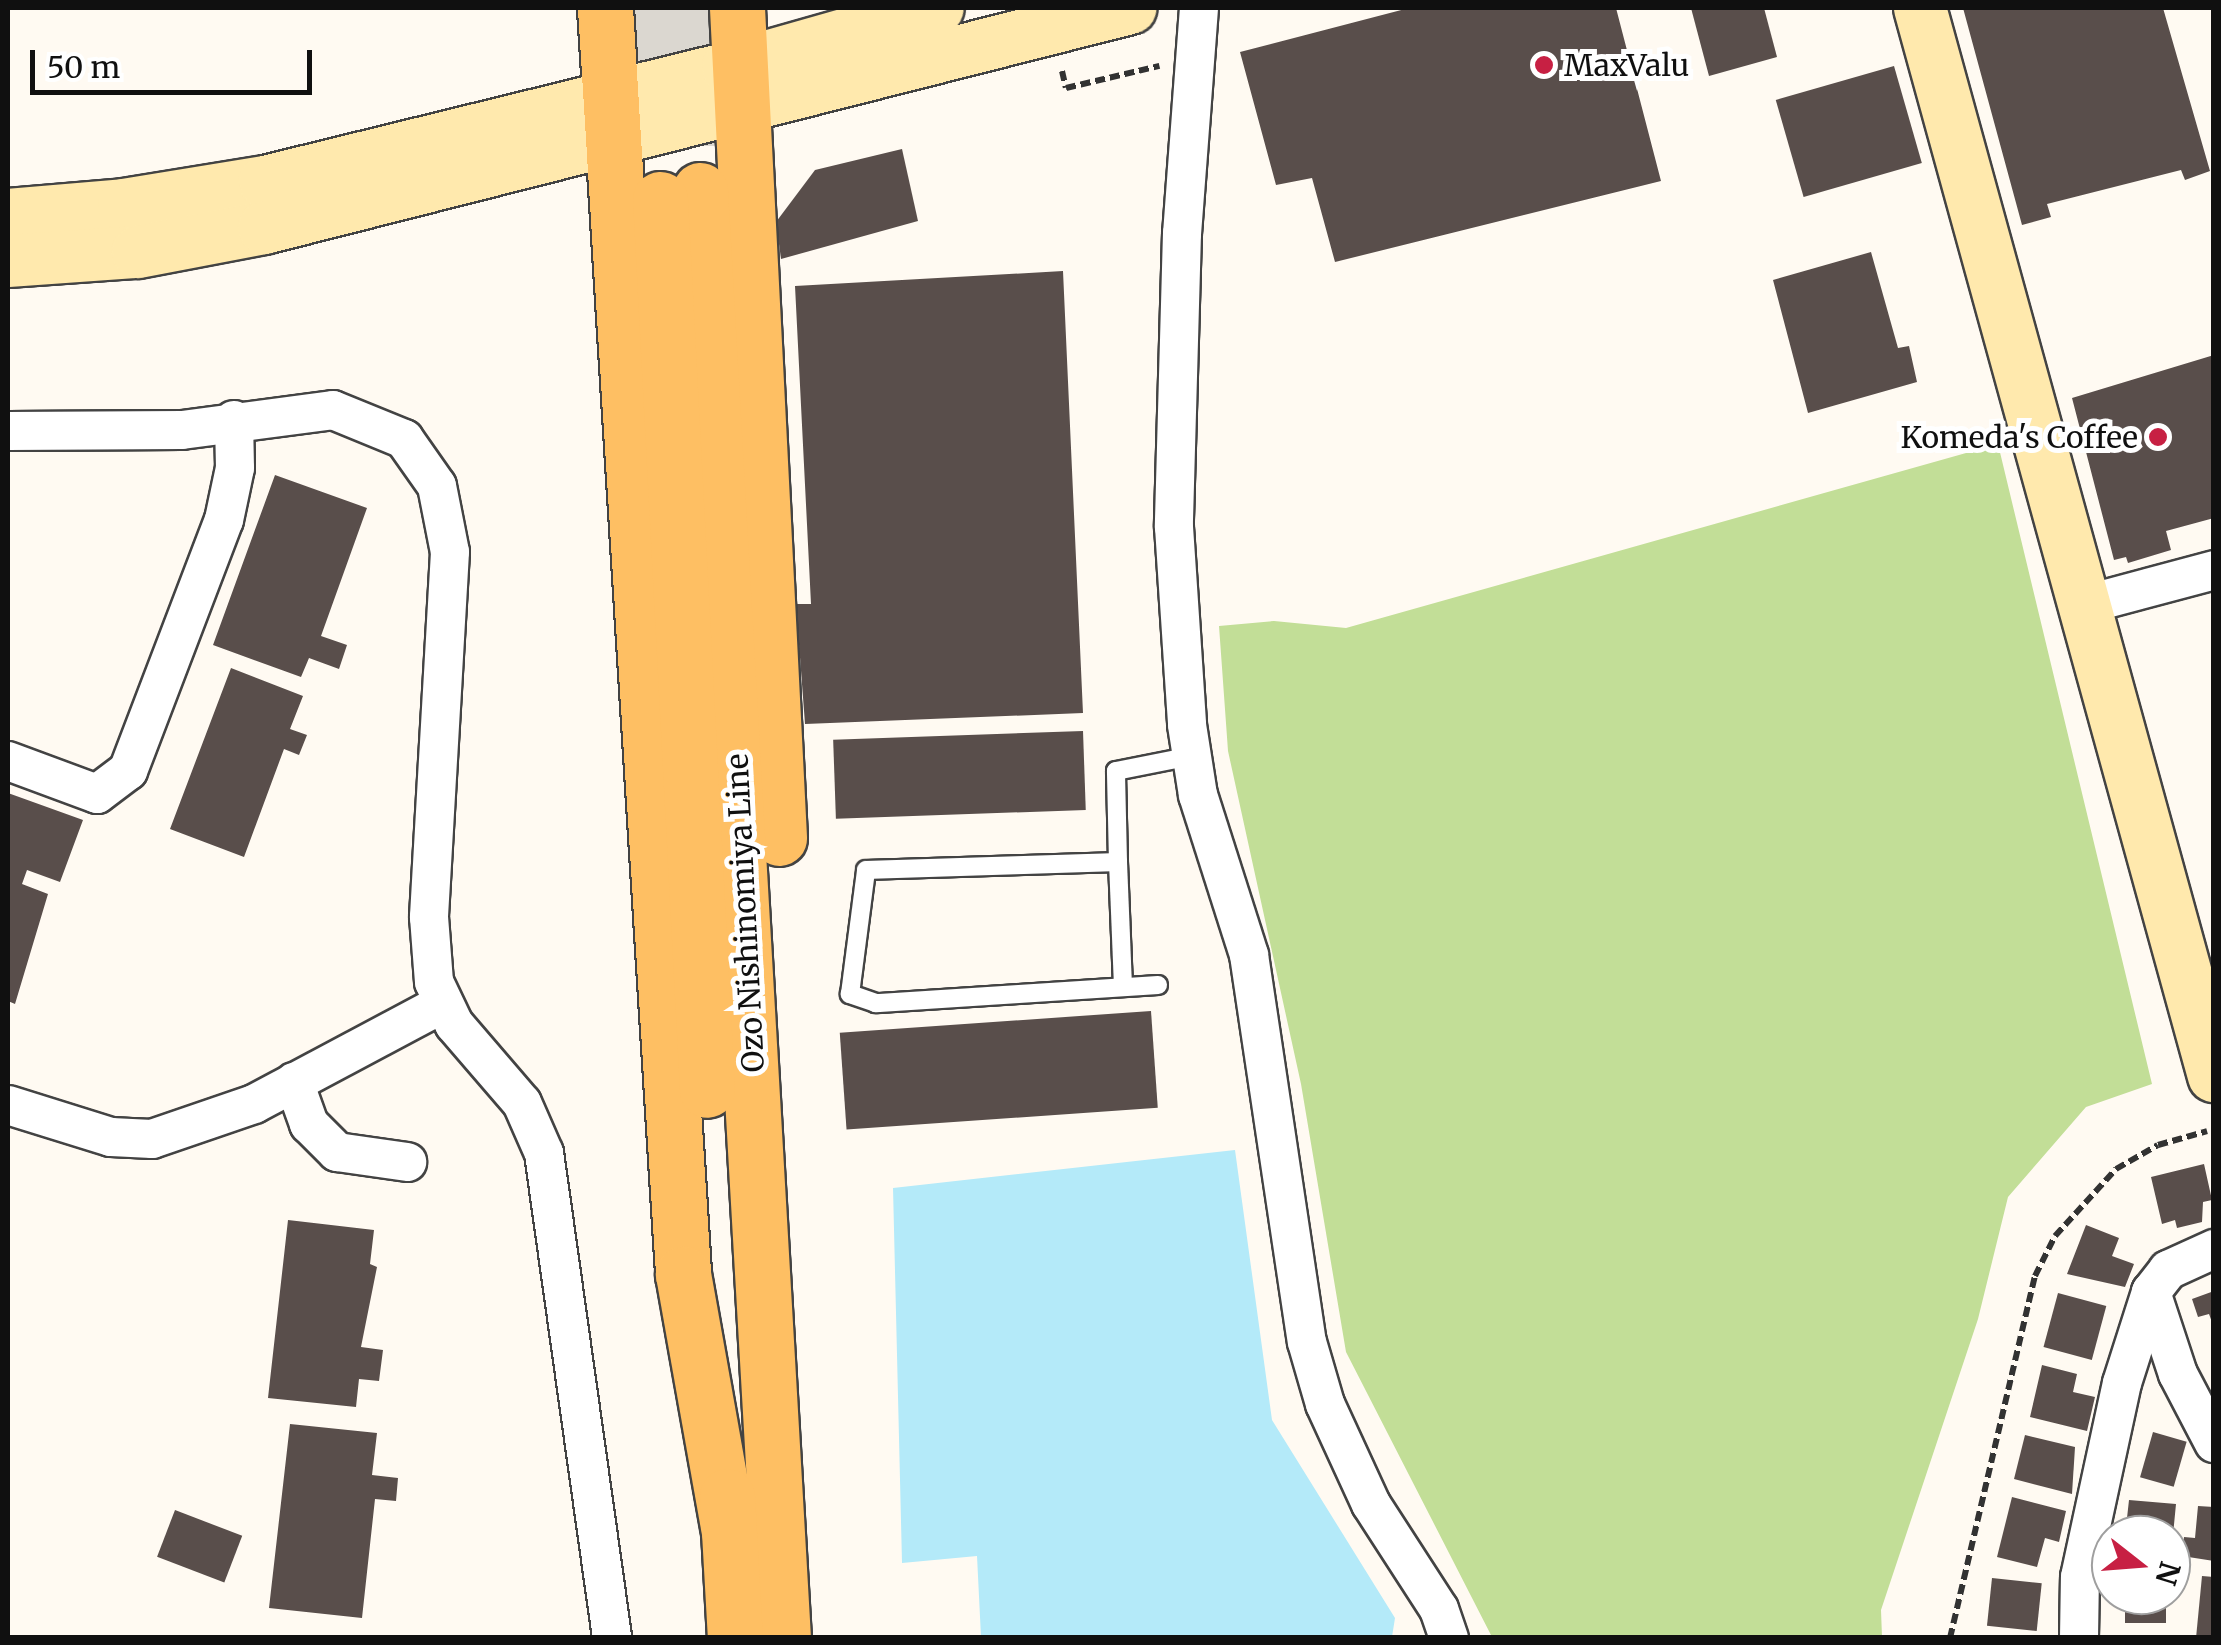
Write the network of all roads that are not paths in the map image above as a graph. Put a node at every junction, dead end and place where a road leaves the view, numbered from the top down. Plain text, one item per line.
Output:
1 (605, 8) edge
2 (738, 8) edge
3 (938, 8) edge
4 (1130, 8) edge
5 (1200, 8) edge
6 (1920, 8) edge
7 (742, 86) junction
8 (608, 121) junction
9 (8, 215) edge
10 (8, 261) edge
11 (234, 420) junction
12 (8, 431) edge
13 (2214, 570) edge
14 (2080, 606) junction
15 (1192, 756) junction
16 (8, 761) edge
17 (1118, 862) junction
18 (1158, 985) dead end
19 (1124, 986) junction
20 (442, 1004) junction
21 (2214, 1076) edge
22 (294, 1082) junction
23 (8, 1105) edge
24 (407, 1162) dead end
25 (2214, 1249) edge
26 (2151, 1292) junction
27 (770, 1336) junction
28 (2214, 1443) edge
29 (729, 1532) junction
30 (612, 1638) edge
31 (735, 1638) edge
32 (782, 1638) edge
33 (1450, 1638) edge
34 (2078, 1638) edge

1 - 8 main road
2 - 7 main road
3 - 7 street
4 - 7 street
5 - 15 street
6 - 14 street
7 - 8 street
7 - 27 main road
8 - 9 street
8 - 10 street
8 - 29 main road
11 - 12 street
11 - 16 street
11 - 20 street
13 - 14 street
14 - 21 street
15 - 17 lane
15 - 33 street
17 - 19 lane
17 - 19 lane
18 - 19 lane
20 - 22 street
20 - 30 street
22 - 23 street
22 - 24 street
25 - 26 street
26 - 28 street
26 - 34 street
27 - 29 main road, Ozo Nishinomiya Line
27 - 32 main road, Ozo Nishinomiya Line
29 - 31 main road, Ozo Nishinomiya Line

